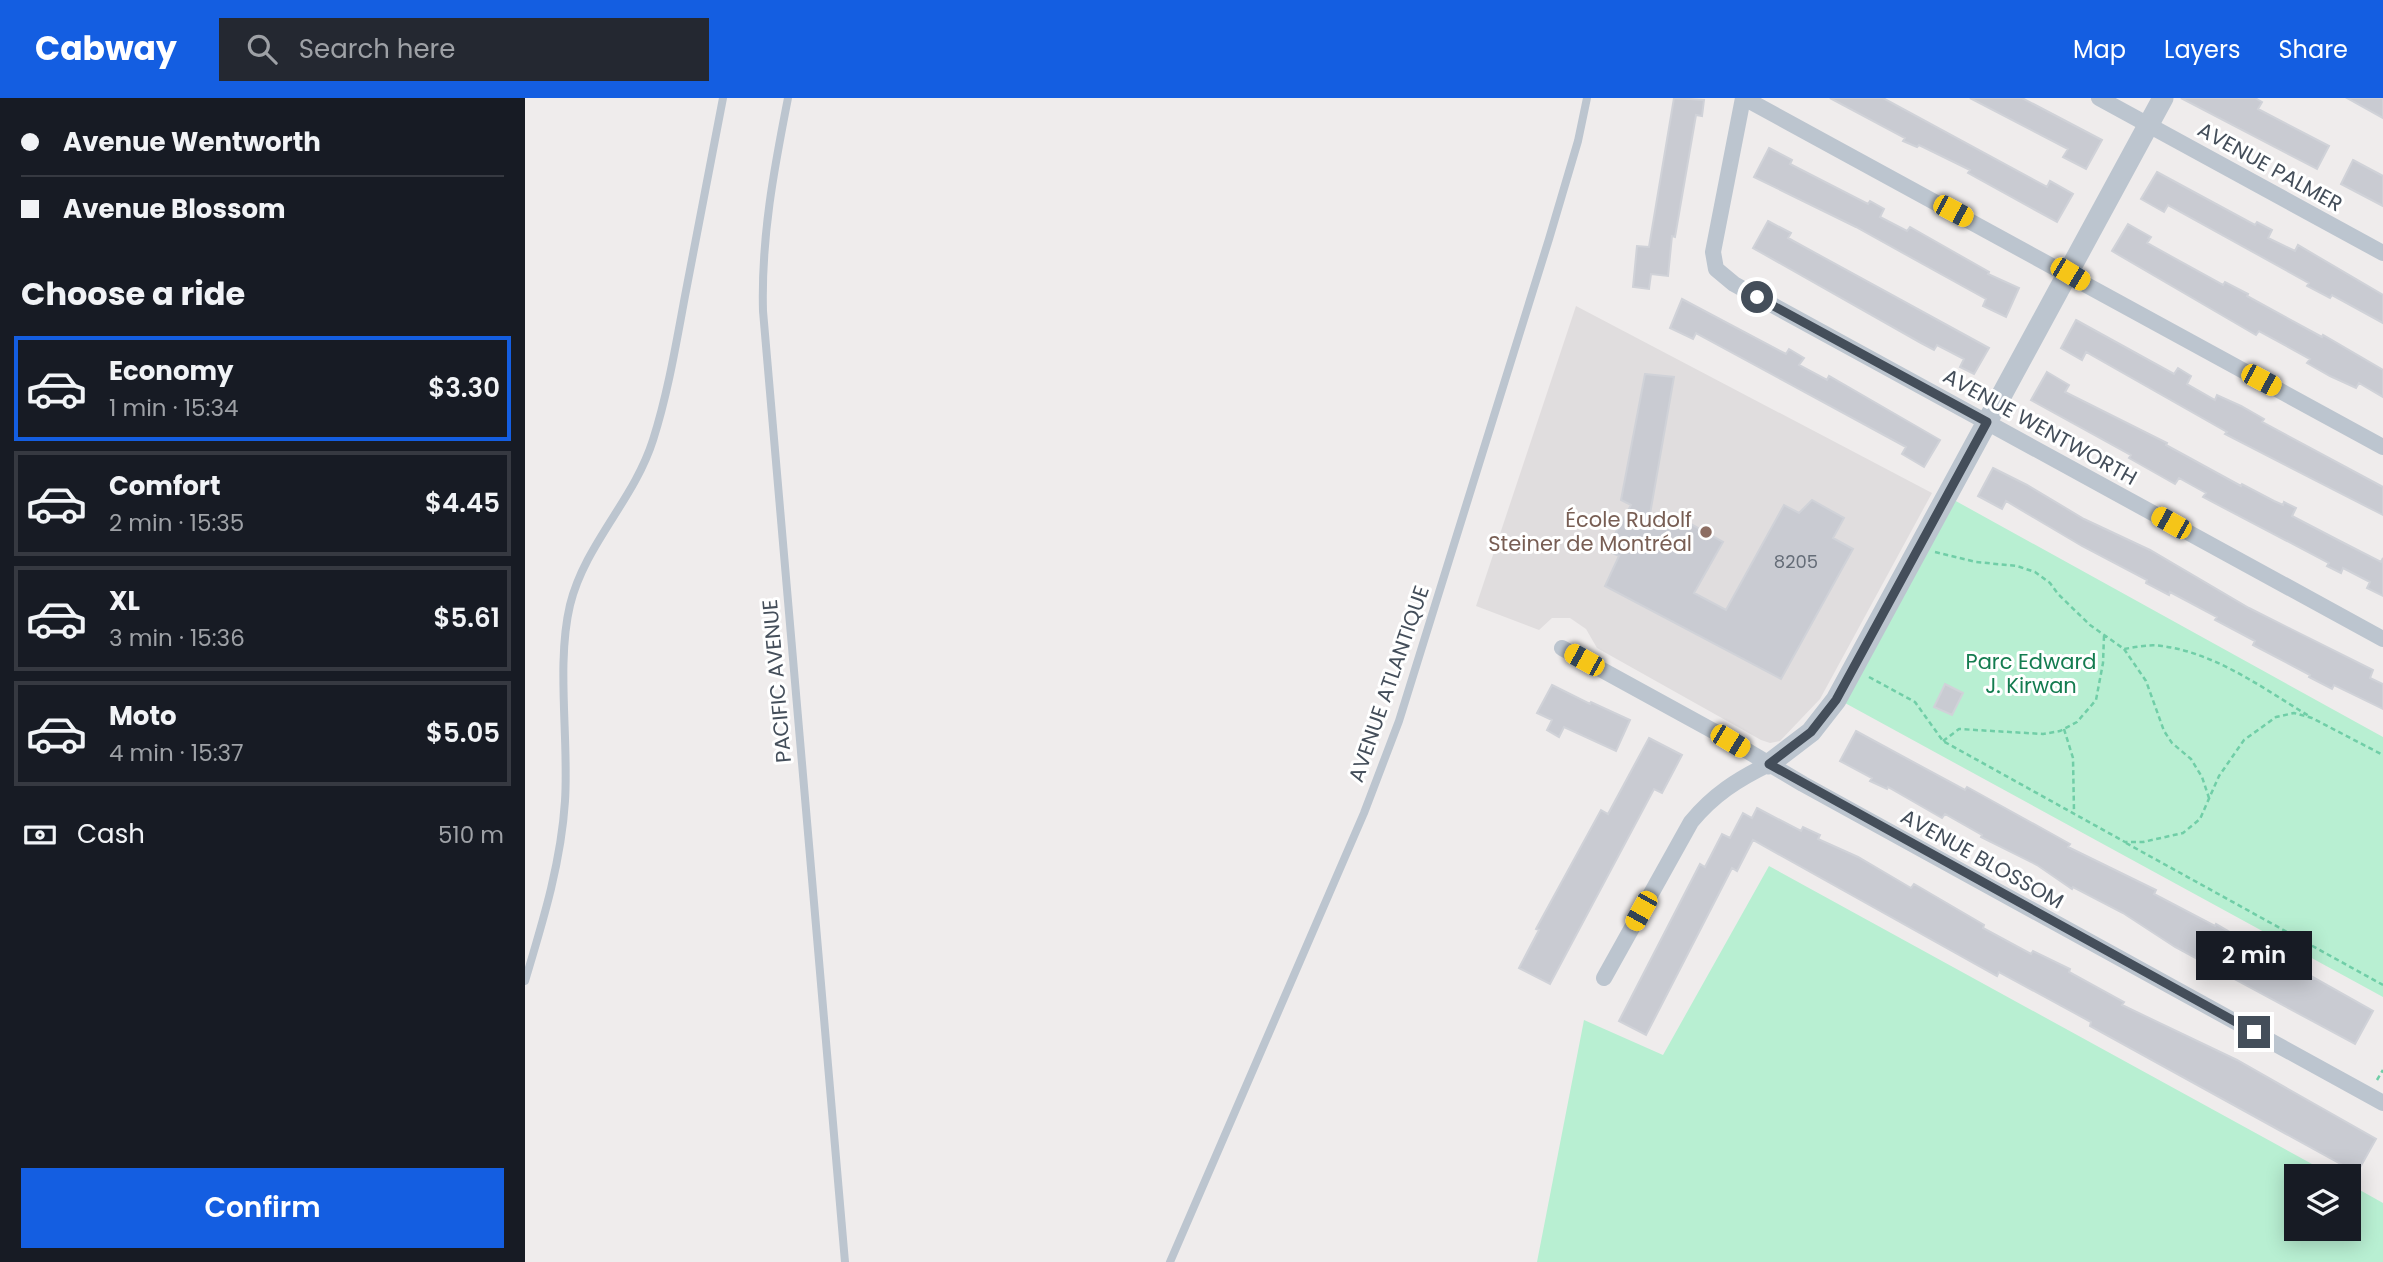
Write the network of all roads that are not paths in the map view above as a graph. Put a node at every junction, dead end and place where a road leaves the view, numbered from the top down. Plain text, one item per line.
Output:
1 (723, 98) edge
2 (788, 98) edge
3 (1587, 98) edge
4 (1744, 98) edge
5 (2099, 98) edge
6 (2163, 98) edge
7 (2148, 125) junction
8 (2383, 254) edge
9 (2070, 274) junction
10 (1987, 422) junction
11 (2383, 447) edge
12 (2383, 639) edge
13 (1562, 648) dead end
14 (1769, 764) junction
15 (1604, 978) dead end
16 (525, 981) edge
17 (2383, 1103) edge
18 (845, 1262) edge
19 (1170, 1262) edge

1 - 16 lane
2 - 18 lane, PACIFIC AVENUE
3 - 19 lane, AVENUE ATLANTIQUE
4 - 9 street
4 - 10 street, AVENUE WENTWORTH
5 - 7 street, AVENUE PALMER
6 - 7 street
7 - 8 street, AVENUE PALMER
7 - 9 street
9 - 10 street
9 - 11 street
10 - 12 street, AVENUE WENTWORTH
10 - 14 street
13 - 14 street, AVENUE BLOSSOM
14 - 15 street
14 - 17 street, AVENUE BLOSSOM

